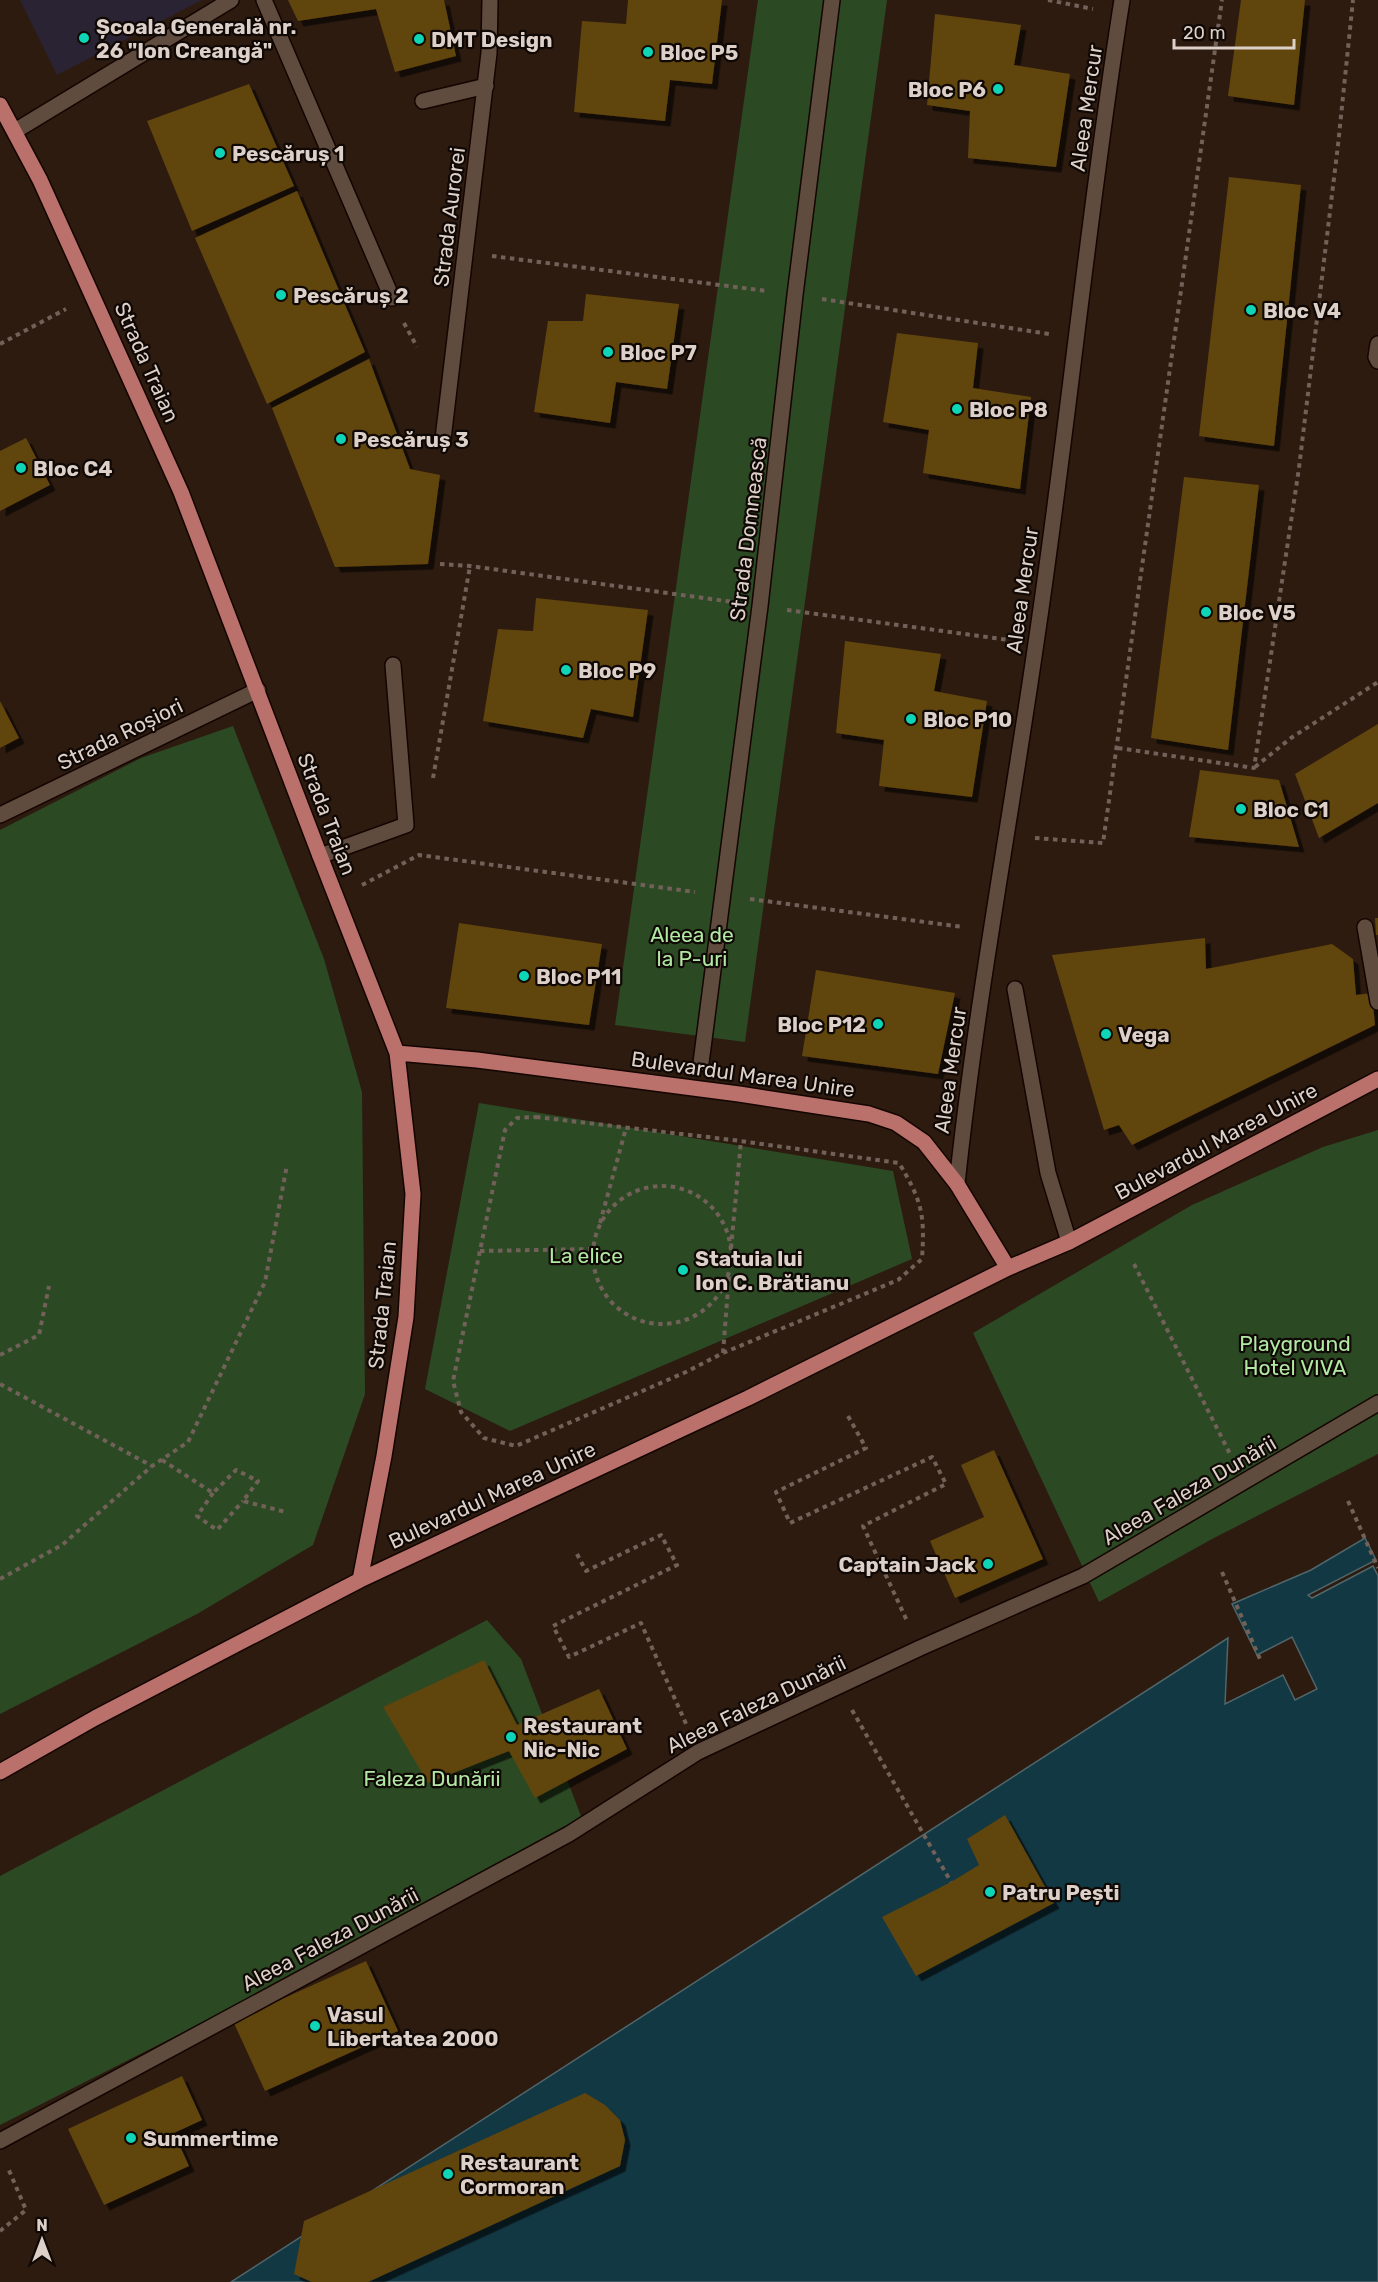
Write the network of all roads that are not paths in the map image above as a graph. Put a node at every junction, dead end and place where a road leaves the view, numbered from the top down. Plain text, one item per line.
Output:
1 (231, 0) edge
2 (264, 0) edge
3 (490, 0) edge
4 (832, 0) edge
5 (1121, 7) edge
6 (486, 87) junction
7 (423, 100) dead end
8 (0, 105) edge
9 (15, 131) junction
10 (392, 298) dead end
11 (1378, 344) edge
12 (1378, 361) edge
13 (443, 438) dead end
14 (393, 665) dead end
15 (258, 690) junction
16 (0, 815) edge
17 (320, 856) junction
18 (1365, 927) dead end
19 (1015, 989) dead end
20 (1378, 1002) edge
21 (398, 1053) junction
22 (701, 1063) dead end
23 (1378, 1079) edge
24 (957, 1184) junction
25 (1070, 1242) junction
26 (1008, 1268) junction
27 (1378, 1403) edge
28 (360, 1580) junction
29 (0, 1772) edge
30 (0, 2141) edge

1 - 9 street
2 - 10 street
3 - 6 street, Strada Aurorei
4 - 22 street, Strada Domnească
5 - 24 street, Aleea Mercur
6 - 7 street
6 - 13 street, Strada Aurorei
8 - 9 main road, Strada Traian
9 - 15 main road, Strada Traian
11 - 12 street
14 - 17 street
15 - 16 street, Strada Roșiori
15 - 17 main road, Strada Traian
17 - 21 main road, Strada Traian
18 - 20 street
19 - 25 street
21 - 24 main road, Bulevardul Marea Unire
21 - 28 main road, Strada Traian
23 - 25 main road, Bulevardul Marea Unire
24 - 26 main road, Bulevardul Marea Unire
25 - 26 main road, Bulevardul Marea Unire
26 - 28 main road, Bulevardul Marea Unire
27 - 30 street, Aleea Faleza Dunării
28 - 29 main road, Bulevardul Marea Unire

